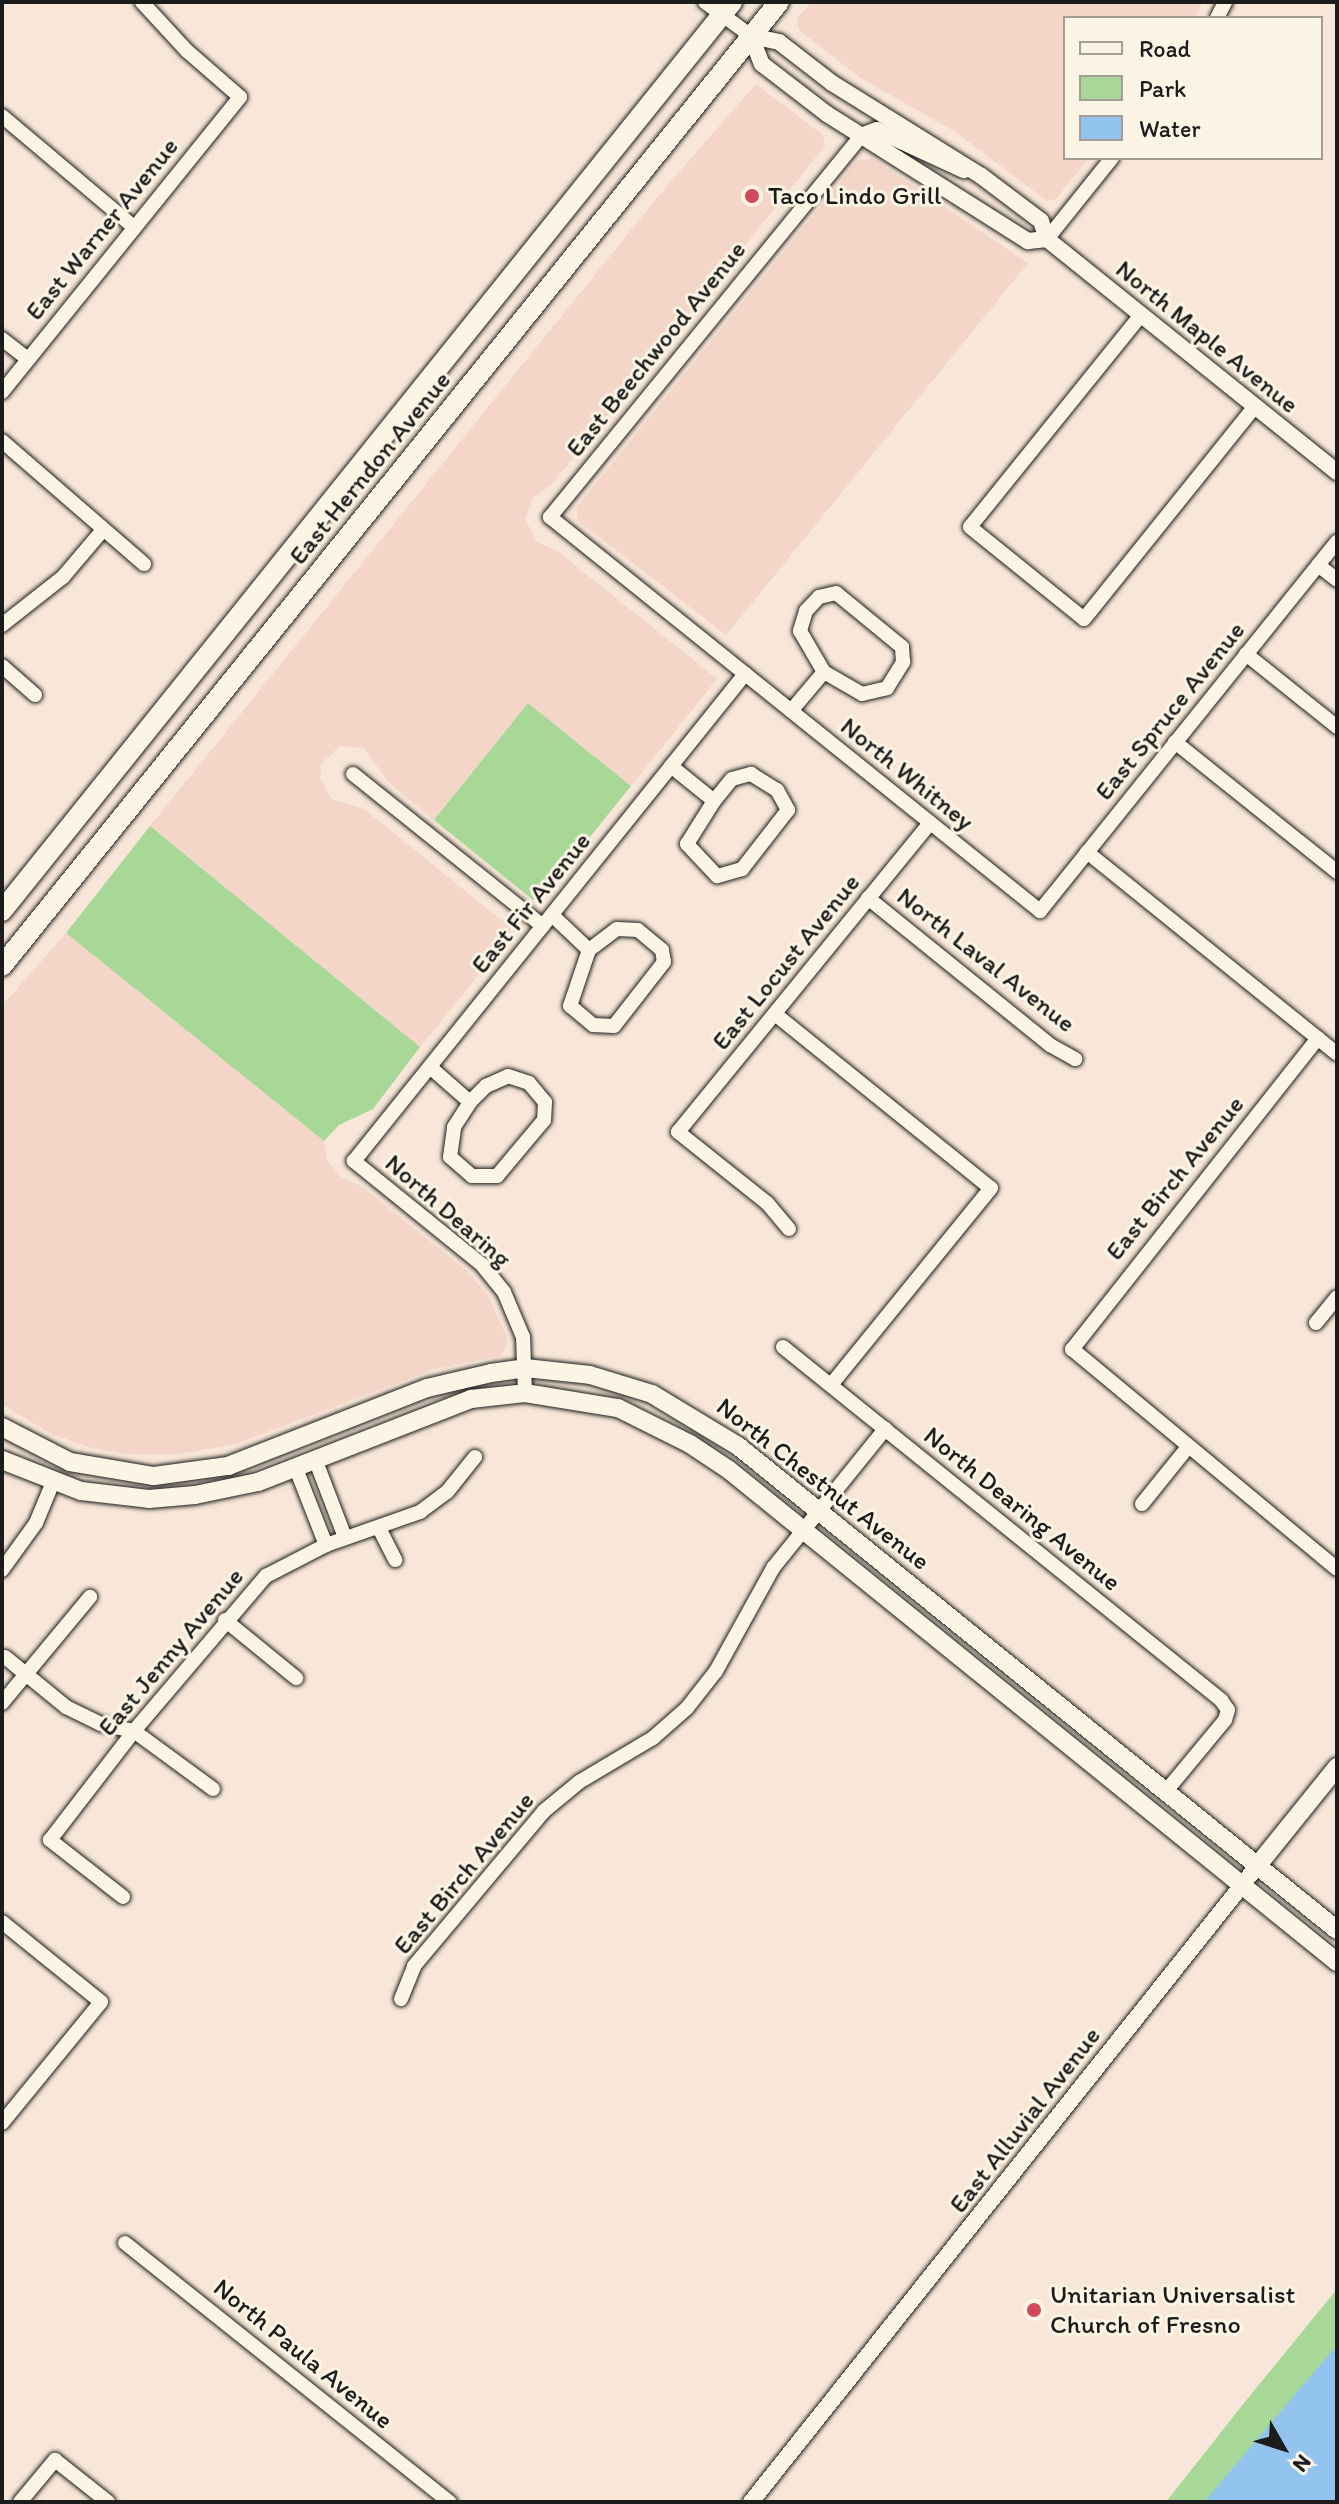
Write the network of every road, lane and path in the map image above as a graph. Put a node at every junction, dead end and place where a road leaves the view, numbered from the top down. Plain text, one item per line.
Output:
1 (142, 2) edge
2 (705, 2) edge
3 (779, 2) edge
4 (727, 8) edge
5 (751, 36) junction
6 (2, 116) edge
7 (861, 136) junction
8 (1110, 160) edge
9 (980, 175) junction
10 (134, 227) junction
11 (1047, 239) junction
12 (1141, 315) junction
13 (2, 339) edge
14 (28, 359) junction
15 (2, 392) edge
16 (1255, 406) junction
17 (2, 441) edge
18 (1337, 472) edge
19 (550, 517) joint
20 (102, 531) junction
21 (1337, 541) edge
22 (144, 564) dead end
23 (1318, 565) junction
24 (1337, 580) edge
25 (2, 625) edge
26 (1246, 654) junction
27 (2, 666) edge
28 (824, 672) junction
29 (745, 674) junction
30 (35, 695) dead end
31 (791, 711) junction
32 (1337, 727) edge
33 (1175, 742) junction
34 (671, 766) junction
35 (353, 774) dead end
36 (714, 801) junction
37 (930, 823) junction
38 (1087, 852) junction
39 (1337, 872) edge
40 (868, 898) junction
41 (2, 911) edge
42 (1040, 911) joint
43 (547, 920) junction
44 (589, 950) junction
45 (2, 966) edge
46 (775, 1014) junction
47 (1318, 1038) junction
48 (1337, 1054) edge
49 (1075, 1059) dead end
50 (430, 1067) junction
51 (470, 1102) junction
52 (354, 1161) joint
53 (789, 1229) dead end
54 (1337, 1297) edge
55 (1316, 1323) dead end
56 (783, 1347) dead end
57 (525, 1368) junction
58 (831, 1385) junction
59 (525, 1393) junction
60 (2, 1427) edge
61 (885, 1429) junction
62 (2, 1446) edge
63 (1188, 1447) junction
64 (264, 1453) junction
65 (475, 1457) dead end
66 (315, 1459) junction
67 (2, 1460) edge
68 (70, 1462) junction
69 (295, 1466) junction
70 (53, 1482) junction
71 (1142, 1504) dead end
72 (818, 1511) junction
73 (379, 1528) junction
74 (803, 1529) junction
75 (345, 1537) junction
76 (326, 1545) junction
77 (395, 1560) dead end
78 (1337, 1569) edge
79 (2, 1570) edge
80 (90, 1597) dead end
81 (225, 1620) junction
82 (3, 1654) edge
83 (25, 1675) junction
84 (296, 1678) dead end
85 (2, 1703) edge
86 (134, 1731) junction
87 (1337, 1767) edge
88 (213, 1789) dead end
89 (1166, 1791) junction
90 (1258, 1865) junction
91 (1242, 1884) junction
92 (123, 1897) dead end
93 (2, 1922) edge
94 (1337, 1930) edge
95 (1337, 1962) edge
96 (401, 1999) dead end
97 (2, 2123) edge
98 (125, 2243) dead end
99 (20, 2502) edge
100 (108, 2502) edge
101 (450, 2502) edge
102 (751, 2502) edge

1 - 10 street, East Warner Avenue
2 - 4 street, North Maple Avenue
3 - 5 main road, East Herndon Avenue
4 - 5 street, North Maple Avenue
4 - 41 main road, East Herndon Avenue
5 - 7 street, North Maple Avenue
5 - 9 street, North Maple Avenue
5 - 45 main road, East Herndon Avenue
6 - 10 street
7 - 9 street
7 - 11 street, North Maple Avenue
7 - 19 street, East Beechwood Avenue
8 - 11 street
9 - 11 street, North Maple Avenue
10 - 14 street, East Warner Avenue
11 - 12 street, North Maple Avenue
12 - 16 street, North Maple Avenue
12 - 16 street
13 - 14 street
14 - 15 street, East Warner Avenue
16 - 18 street, North Maple Avenue
17 - 20 street
19 - 29 street, North Whitney
20 - 22 street
20 - 25 street
21 - 23 street, East Spruce Avenue
23 - 24 street
23 - 26 street, East Spruce Avenue
26 - 32 street
26 - 33 street, East Spruce Avenue
27 - 30 street
28 - 28 street
28 - 31 street
29 - 31 street, North Whitney
29 - 34 street, East Fir Avenue
31 - 37 street, North Whitney
33 - 38 street, East Spruce Avenue
33 - 39 street
34 - 36 street
34 - 43 street, East Fir Avenue
35 - 43 street
36 - 36 street
37 - 40 street, East Locust Avenue
37 - 42 street, North Whitney
38 - 42 street, East Spruce Avenue
38 - 47 street
40 - 46 street, East Locust Avenue
40 - 49 street, North Laval Avenue
43 - 44 street
43 - 50 street, East Fir Avenue
44 - 44 street
46 - 53 street, East Locust Avenue
46 - 58 street
47 - 48 street
47 - 63 street, East Birch Avenue
50 - 51 street
50 - 52 street, East Fir Avenue
51 - 51 street
52 - 57 street, North Dearing
54 - 55 street
56 - 58 street, North Dearing Avenue
57 - 59 street, North Dearing
57 - 64 main road, North Chestnut Avenue
57 - 72 main road, North Chestnut Avenue
58 - 61 street, North Dearing Avenue
59 - 66 main road, North Chestnut Avenue
59 - 74 main road, North Chestnut Avenue
60 - 68 main road, North Chestnut Avenue
61 - 72 street, East Birch Avenue
61 - 89 street, North Dearing Avenue
62 - 68 main road
63 - 71 street
63 - 78 street
64 - 68 main road, North Chestnut Avenue
64 - 70 main road
65 - 73 street, East Jenny Avenue
66 - 69 main road, North Chestnut Avenue
66 - 75 street
67 - 70 main road, North Chestnut Avenue
69 - 70 main road, North Chestnut Avenue
69 - 76 street
70 - 79 street
72 - 74 street, East Birch Avenue
72 - 89 main road, North Chestnut Avenue
73 - 75 street, East Jenny Avenue
73 - 77 street
74 - 91 main road, North Chestnut Avenue
74 - 96 street, East Birch Avenue
75 - 76 street, East Jenny Avenue
76 - 81 street, East Jenny Avenue
80 - 83 street
81 - 84 street
81 - 86 street, East Jenny Avenue
82 - 83 street
83 - 85 street
83 - 86 street
86 - 88 street
86 - 92 street, East Jenny Avenue
87 - 90 main road, East Alluvial Avenue
89 - 90 main road, North Chestnut Avenue
90 - 91 street, East Alluvial Avenue
90 - 94 main road, North Chestnut Avenue
91 - 95 main road, North Chestnut Avenue
91 - 102 street, East Alluvial Avenue
93 - 97 street
98 - 101 street, North Paula Avenue
99 - 100 street

